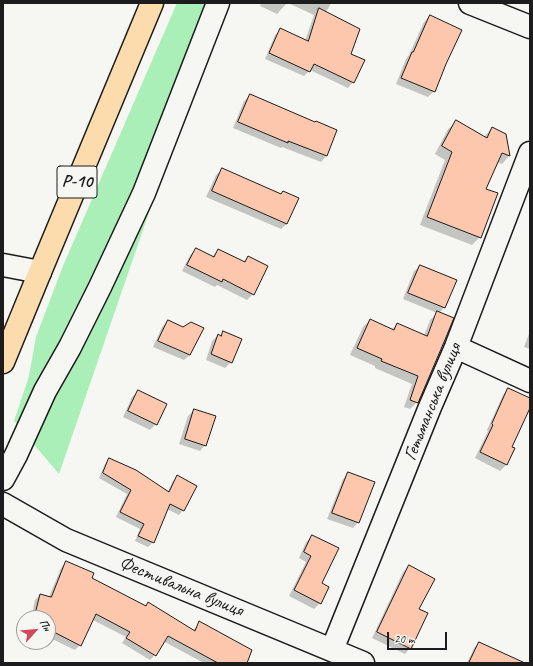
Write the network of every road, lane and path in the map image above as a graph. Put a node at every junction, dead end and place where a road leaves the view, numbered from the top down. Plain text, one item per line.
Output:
1 (218, 3) edge
2 (470, 3) edge
3 (149, 4) edge
4 (530, 27) edge
5 (530, 153) edge
6 (3, 266) edge
7 (40, 272) junction
8 (456, 347) junction
9 (3, 362) edge
10 (530, 381) edge
11 (3, 478) edge
12 (3, 504) edge
13 (332, 650) junction
14 (362, 663) edge

1 - 11 street
2 - 4 street
3 - 7 main road, Р-10
5 - 8 street, Гетьманська вулиця
6 - 7 street
7 - 9 main road, Р-10
8 - 10 street
8 - 13 street, Гетьманська вулиця
12 - 13 street, Фестивальна вулиця
13 - 14 street, Фестивальна вулиця

